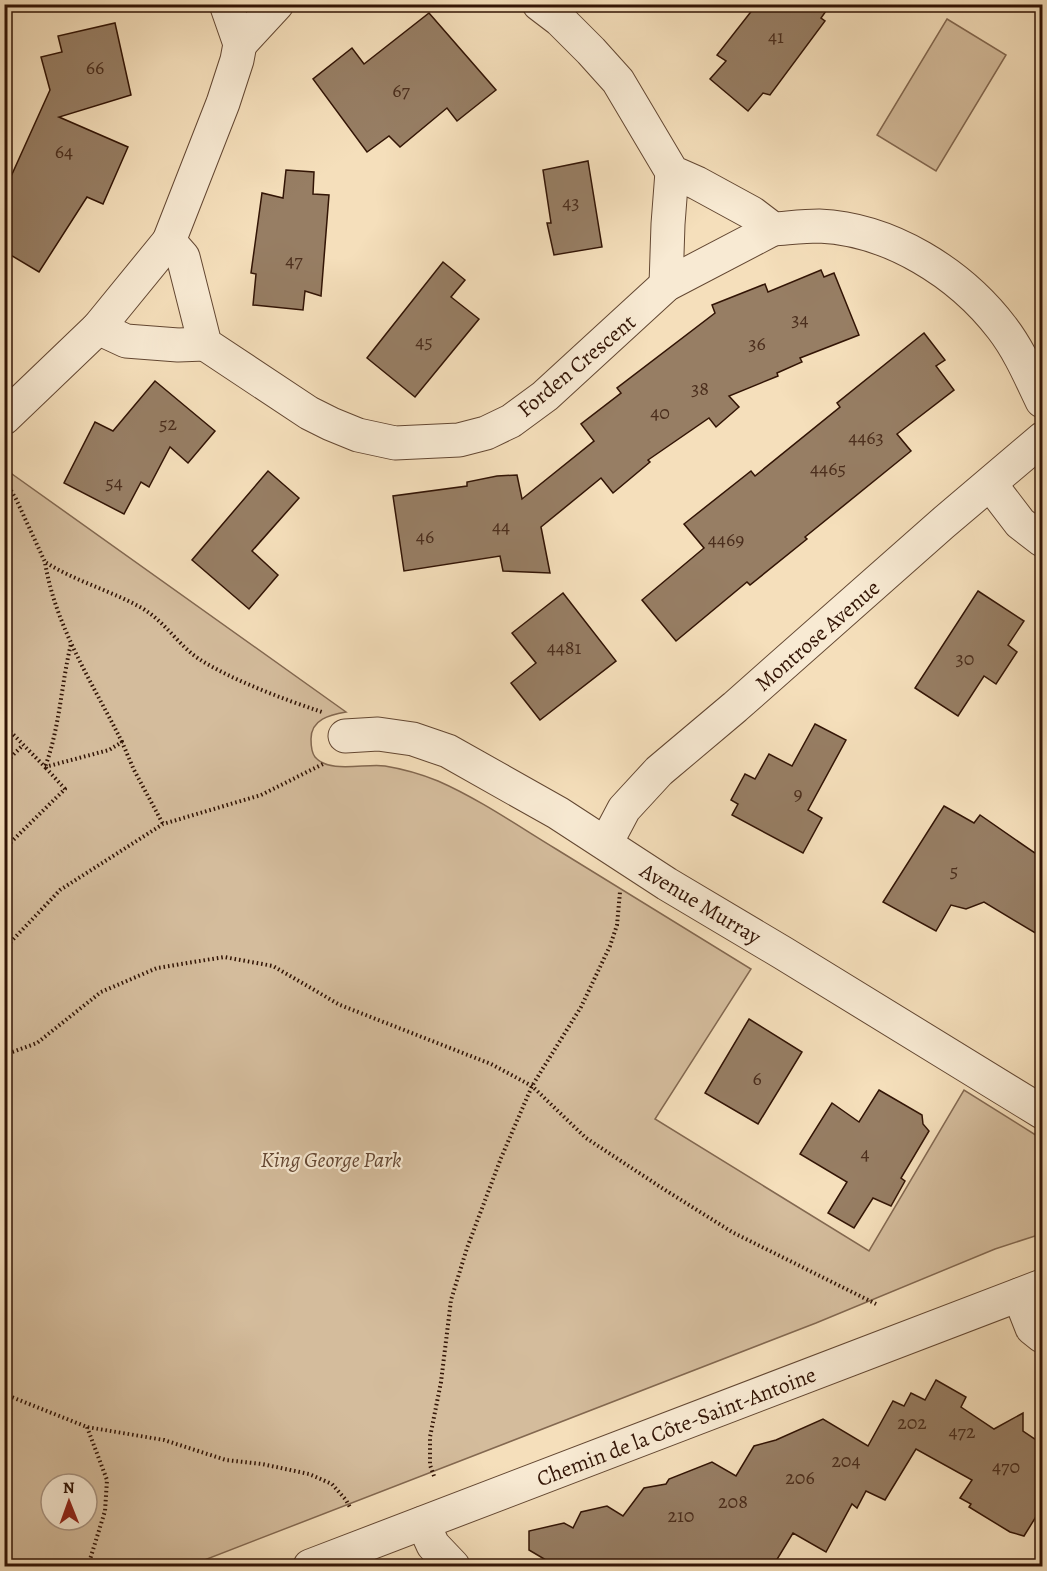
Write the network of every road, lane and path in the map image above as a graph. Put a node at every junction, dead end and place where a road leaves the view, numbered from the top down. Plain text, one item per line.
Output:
1 (226, 4) edge
2 (278, 4) edge
3 (539, 4) edge
4 (240, 44) junction
5 (672, 172) junction
6 (773, 229) junction
7 (169, 241) junction
8 (666, 285) junction
9 (99, 328) junction
10 (204, 344) junction
11 (1042, 400) edge
12 (4, 418) edge
13 (1042, 440) edge
14 (4, 479) edge
15 (991, 484) junction
16 (1042, 540) edge
17 (45, 562) junction
18 (71, 643) junction
19 (4, 725) edge
20 (333, 737) junction
21 (122, 742) junction
22 (23, 745) junction
23 (4, 764) edge
24 (45, 767) junction
25 (163, 824) junction
26 (606, 843) junction
27 (4, 849) edge
28 (621, 883) dead end
29 (4, 949) edge
30 (4, 1055) edge
31 (532, 1086) junction
32 (1042, 1112) edge
33 (1031, 1291) edge
34 (876, 1304) dead end
35 (1042, 1336) edge
36 (4, 1394) edge
37 (87, 1427) junction
38 (434, 1476) dead end
39 (351, 1509) dead end
40 (423, 1522) junction
41 (88, 1566) edge
42 (310, 1566) edge
43 (453, 1566) edge

1 - 4 street
2 - 4 street
3 - 5 street
4 - 7 street
5 - 6 street
5 - 8 street
6 - 8 street, Forden Crescent
6 - 11 street
7 - 9 street
7 - 10 street
8 - 10 street, Forden Crescent
9 - 10 street
9 - 12 street
13 - 15 street, Montrose Avenue
14 - 17 path
15 - 16 street
15 - 26 street, Montrose Avenue
17 - 18 path
17 - 20 path
18 - 21 path
18 - 24 path
19 - 22 path
20 - 25 path
20 - 26 street, Avenue Murray
21 - 24 path
21 - 25 path
22 - 23 path
22 - 24 path
24 - 27 path
25 - 29 path
26 - 32 street, Avenue Murray
28 - 31 path
30 - 31 path
31 - 34 path
31 - 38 path
33 - 35 street
33 - 40 street, Chemin de la Côte-Saint-Antoine
36 - 37 path
37 - 39 path
37 - 41 path
40 - 42 street, Chemin de la Côte-Saint-Antoine
40 - 43 street

